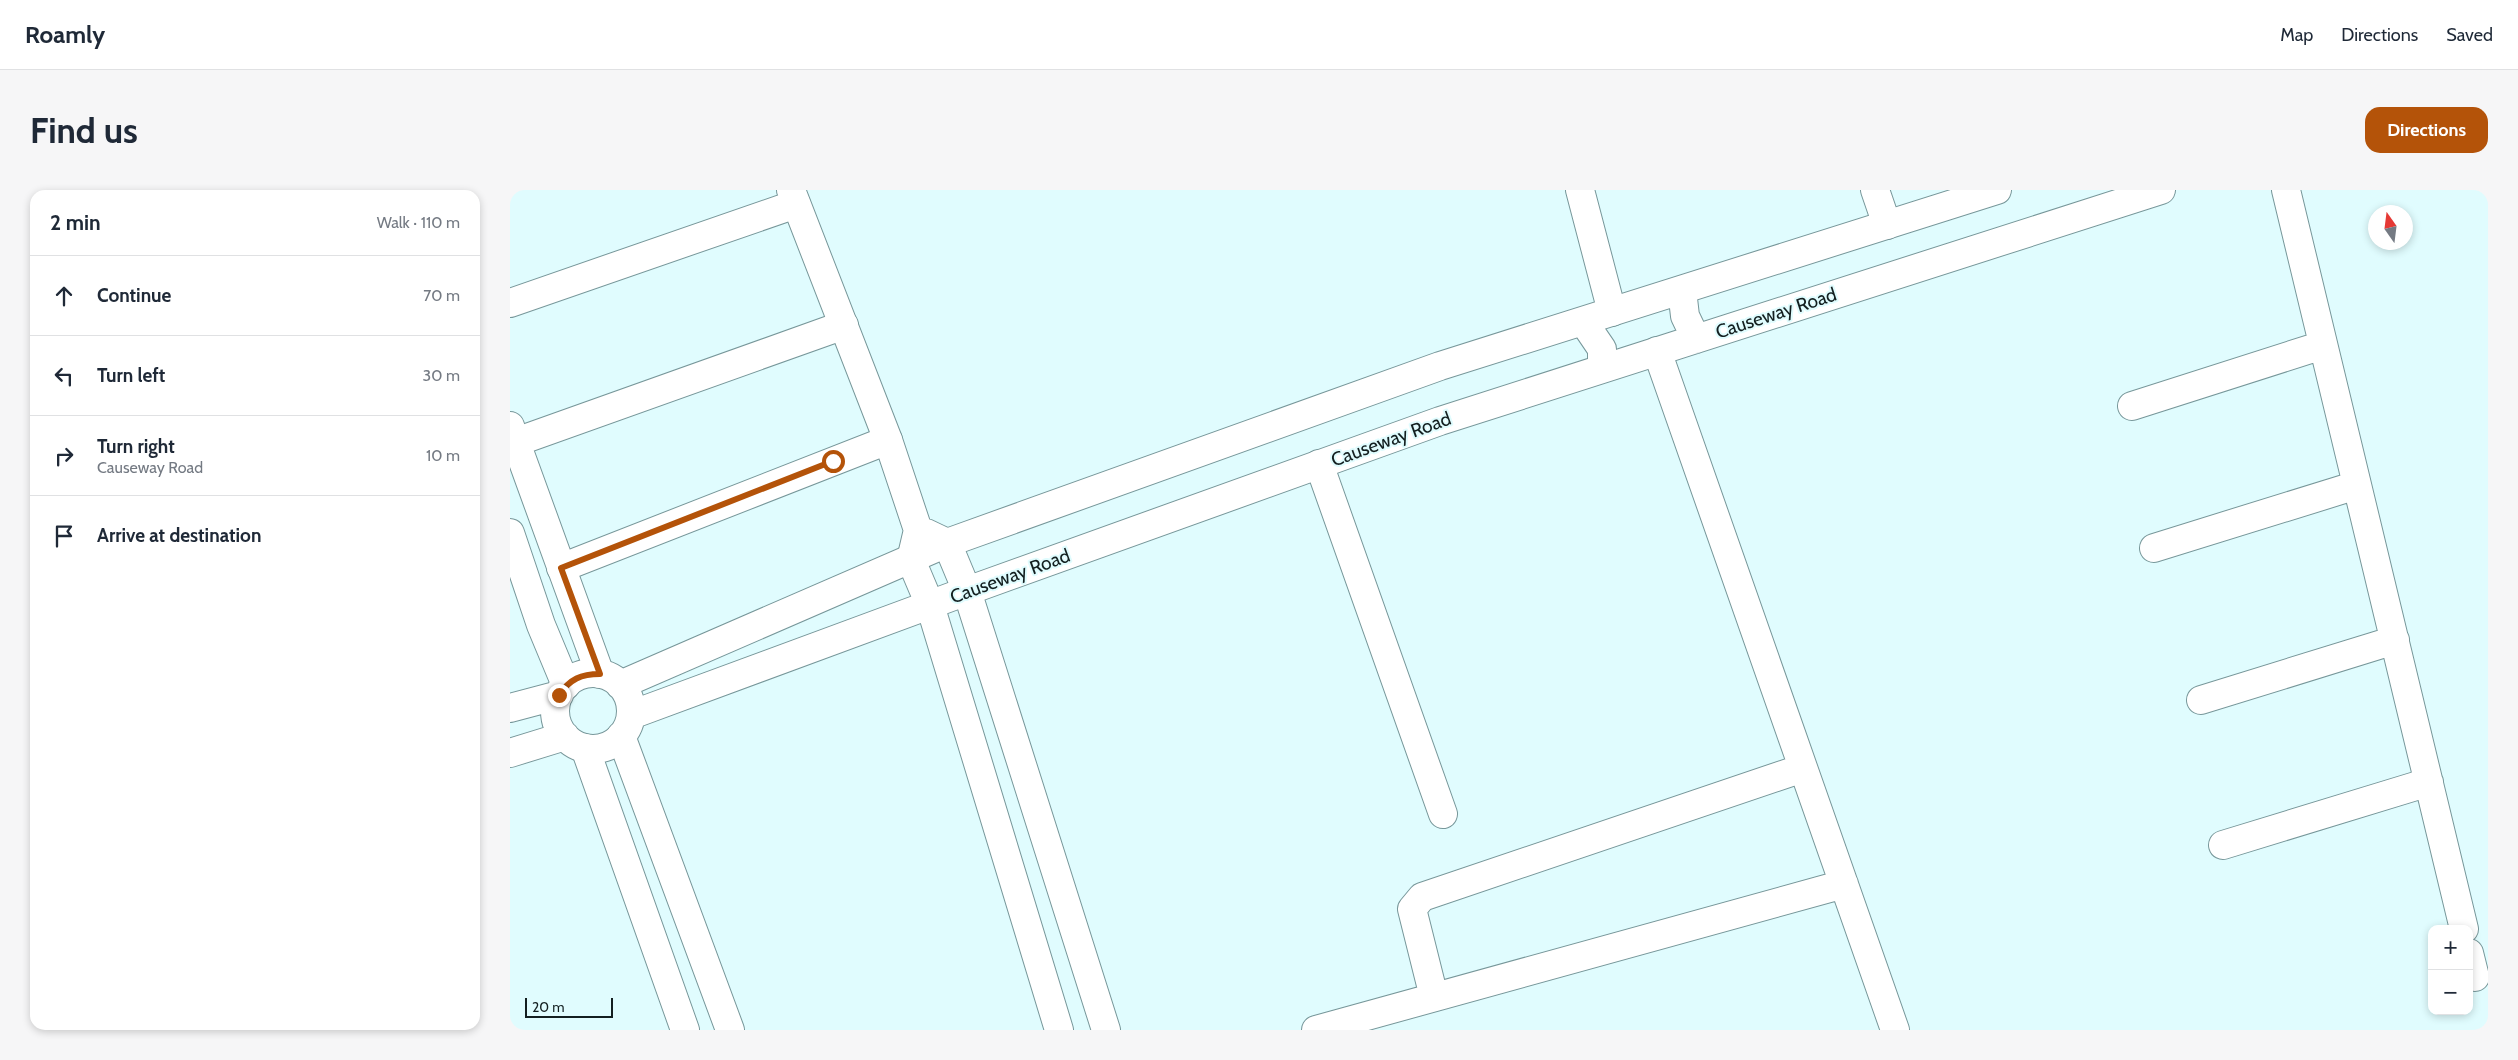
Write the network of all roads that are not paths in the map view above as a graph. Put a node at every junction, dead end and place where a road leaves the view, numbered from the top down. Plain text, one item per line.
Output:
1 (1580, 190) edge
2 (1875, 190) edge
3 (1997, 190) edge
4 (2161, 190) edge
5 (2286, 190) edge
6 (794, 197) edge
7 (1887, 225) junction
8 (1682, 290) junction
9 (510, 303) edge
10 (1612, 312) junction
11 (1584, 321) junction
12 (844, 325) junction
13 (1696, 339) junction
14 (2323, 345) junction
15 (1657, 351) junction
16 (1602, 369) junction
17 (2132, 406) dead end
18 (513, 434) edge
19 (888, 440) junction
20 (1319, 464) junction
21 (2357, 485) junction
22 (918, 530) junction
23 (510, 533) edge
24 (947, 543) junction
25 (2154, 548) dead end
26 (911, 560) junction
27 (561, 568) junction
28 (967, 591) junction
29 (930, 605) junction
30 (2395, 640) junction
31 (610, 679) junction
32 (562, 690) junction
33 (2201, 700) dead end
34 (510, 708) edge
35 (626, 726) junction
36 (575, 742) junction
37 (510, 754) edge
38 (1803, 768) junction
39 (2430, 782) junction
40 (1443, 814) dead end
41 (2223, 845) dead end
42 (1844, 884) junction
43 (2463, 925) edge
44 (1434, 997) junction
45 (685, 1030) edge
46 (730, 1030) edge
47 (1059, 1030) edge
48 (1106, 1030) edge
49 (1316, 1030) edge
50 (1895, 1030) edge

1 - 10 street
2 - 7 street
3 - 7 street
4 - 13 street, Causeway Road
5 - 14 street
6 - 9 street
6 - 12 street
7 - 8 street
8 - 10 street
8 - 13 street
10 - 11 street
11 - 16 street
11 - 24 street
12 - 18 street
12 - 19 street
13 - 15 street, Causeway Road
14 - 17 street
14 - 21 street
15 - 16 street, Causeway Road
15 - 38 street
16 - 20 street, Causeway Road
18 - 27 street
19 - 22 street
19 - 27 street
20 - 28 street, Causeway Road
20 - 40 street
21 - 25 street
21 - 30 street
22 - 24 street
22 - 26 street
23 - 32 street
24 - 26 street
24 - 28 street
26 - 29 street
26 - 31 street
27 - 31 street
28 - 29 street, Causeway Road
28 - 48 street
29 - 35 street, Causeway Road
29 - 47 street
30 - 33 street
30 - 39 street
31 - 32 street
31 - 35 street
32 - 34 street
32 - 36 street
35 - 36 street, Causeway Road
35 - 46 street
36 - 37 street, Causeway Road
36 - 45 street
38 - 42 street
38 - 44 street
39 - 41 street
39 - 43 street
42 - 44 street
42 - 50 street
44 - 49 street

